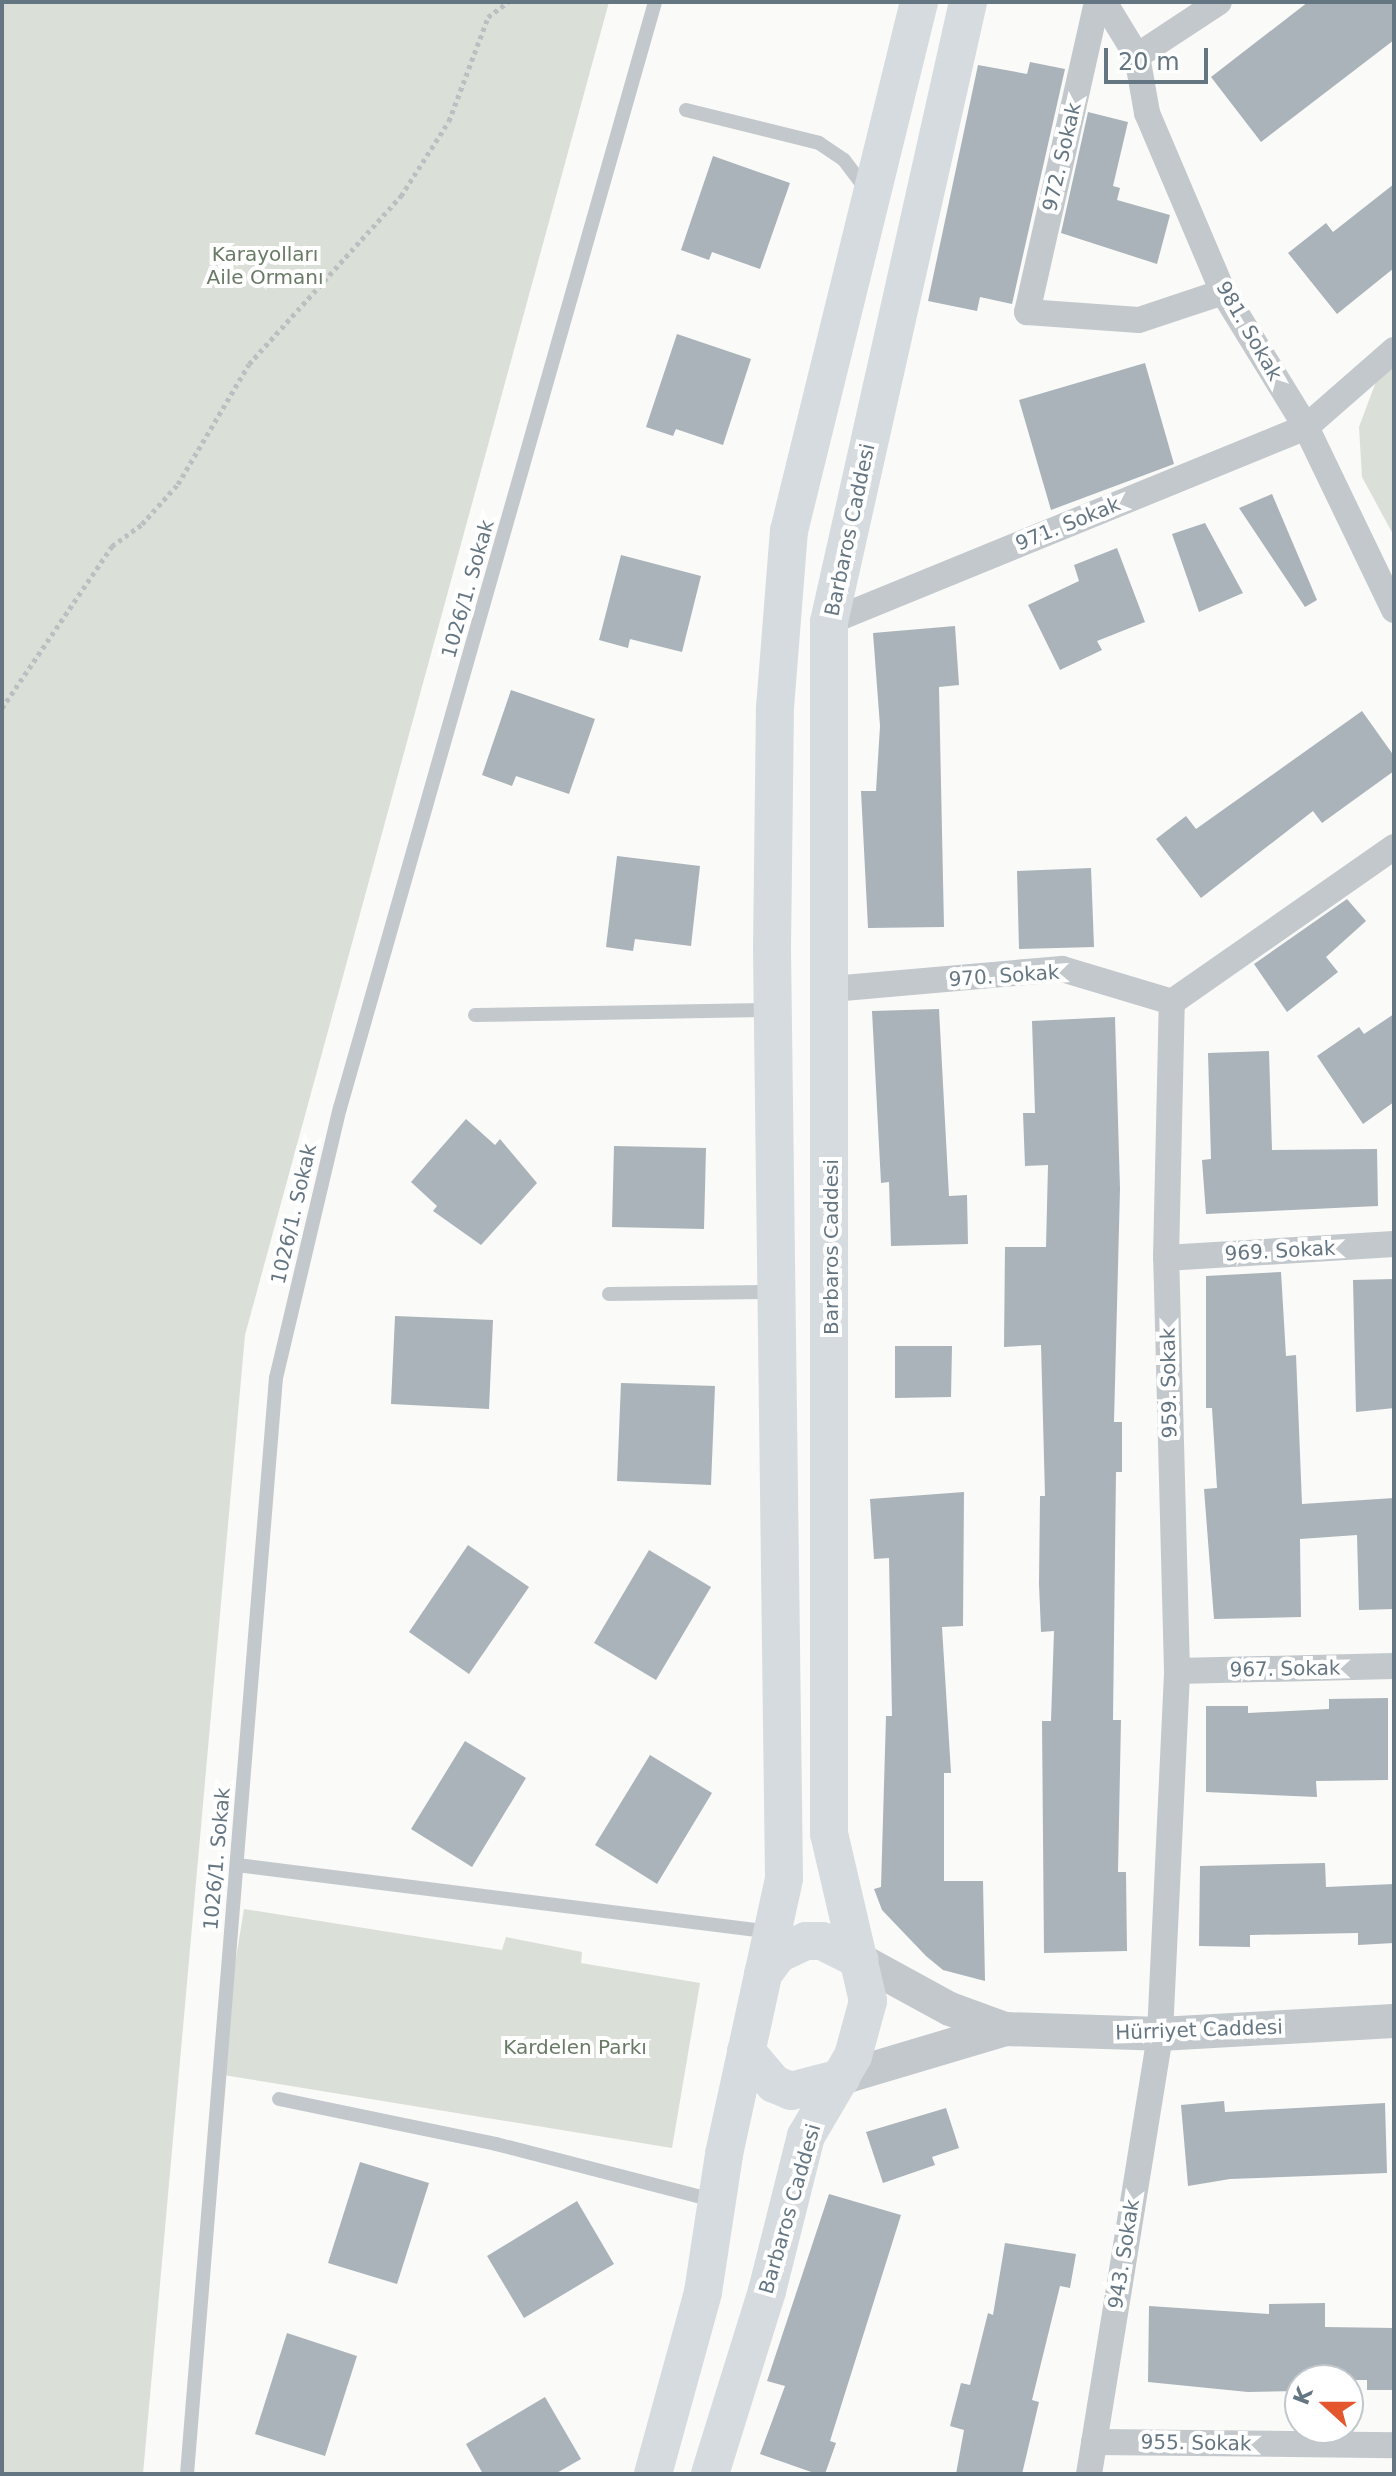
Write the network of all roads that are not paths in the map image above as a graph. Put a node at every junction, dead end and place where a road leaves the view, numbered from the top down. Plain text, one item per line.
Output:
1 (655, 2) edge
2 (919, 2) edge
3 (968, 2) edge
4 (1097, 2) edge
5 (1104, 2) edge
6 (1219, 2) edge
7 (1137, 56) junction
8 (686, 110) dead end
9 (869, 192) junction
10 (1223, 292) junction
11 (1394, 350) edge
12 (1306, 427) junction
13 (1394, 610) edge
14 (829, 622) junction
15 (1394, 847) edge
16 (832, 989) junction
17 (1172, 1002) junction
18 (773, 1010) junction
19 (475, 1015) dead end
20 (1394, 1244) edge
21 (1166, 1258) junction
22 (777, 1292) junction
23 (609, 1294) dead end
24 (1394, 1666) edge
25 (1177, 1671) junction
26 (237, 1865) junction
27 (772, 1933) junction
28 (860, 1960) junction
29 (763, 1974) junction
30 (1394, 2021) edge
31 (1005, 2029) junction
32 (1160, 2034) junction
33 (746, 2051) junction
34 (841, 2078) junction
35 (279, 2099) dead end
36 (717, 2201) junction
37 (1094, 2442) junction
38 (1394, 2445) edge
39 (187, 2474) edge
40 (653, 2474) edge
41 (710, 2474) edge
42 (1089, 2474) edge

1 - 26 lane, 1026/1. Sokak
2 - 9 main road
3 - 14 main road, Barbaros Caddesi
4 - 10 street, 972. Sokak
5 - 7 street, 981. Sokak
6 - 7 street
7 - 10 street, 981. Sokak
8 - 9 lane
9 - 18 main road
10 - 12 street, 981. Sokak
11 - 12 street, 971. Sokak
12 - 13 street, 981. Sokak
12 - 14 street, 971. Sokak
14 - 16 main road, Barbaros Caddesi
15 - 17 street
16 - 17 street, 970. Sokak
16 - 28 main road, Barbaros Caddesi
17 - 21 street, 959. Sokak
18 - 19 lane
18 - 22 main road
20 - 21 street, 969. Sokak
21 - 25 street, 959. Sokak
22 - 23 lane
22 - 27 main road
24 - 25 street, 967. Sokak
25 - 32 street, 959. Sokak
26 - 27 lane
26 - 39 lane, 1026/1. Sokak
27 - 29 main road
28 - 29 main road, Hürriyet Caddesi
28 - 31 street, Hürriyet Caddesi
28 - 34 main road, Barbaros Caddesi
29 - 33 main road
30 - 32 street, Hürriyet Caddesi
31 - 32 street, Hürriyet Caddesi
31 - 34 street, Hürriyet Caddesi
32 - 37 street, 943. Sokak
33 - 34 main road, Hürriyet Caddesi
33 - 36 main road
34 - 41 main road, Barbaros Caddesi
35 - 36 lane
36 - 40 main road
37 - 38 street, 955. Sokak
37 - 42 street, 943. Sokak

